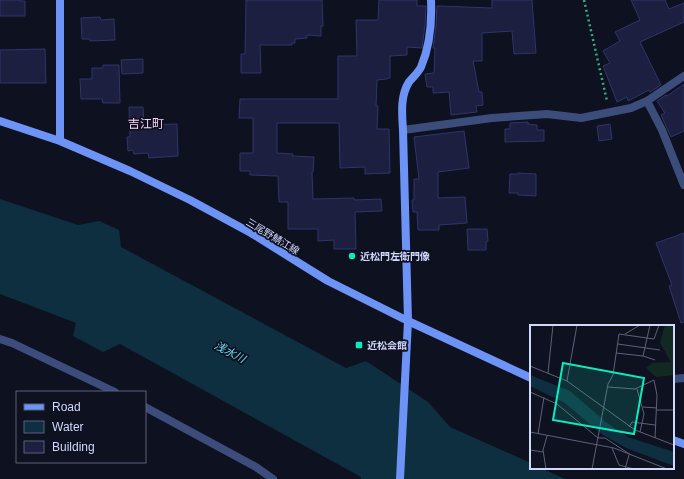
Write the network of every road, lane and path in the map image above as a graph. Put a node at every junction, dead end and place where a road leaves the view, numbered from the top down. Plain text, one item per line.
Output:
1 (60, 0) edge
2 (431, 0) edge
3 (584, 0) edge
4 (684, 76) edge
5 (648, 101) junction
6 (609, 113) junction
7 (0, 121) edge
8 (404, 130) junction
9 (60, 141) junction
10 (684, 185) edge
11 (408, 321) junction
12 (0, 339) edge
13 (530, 378) edge
14 (684, 378) edge
15 (674, 379) edge
16 (113, 391) edge
17 (146, 408) edge
18 (674, 440) edge
19 (684, 444) edge
20 (273, 479) edge
21 (400, 479) edge

1 - 9 street
2 - 8 street
3 - 6 path
4 - 5 street
5 - 6 street
5 - 10 street
6 - 8 street
7 - 9 street, 三尾野鯖江線
8 - 11 street
9 - 11 street, 三尾野鯖江線
11 - 13 street, 三尾野鯖江線
11 - 21 street
12 - 16 street
14 - 15 street
17 - 20 street
18 - 19 street

